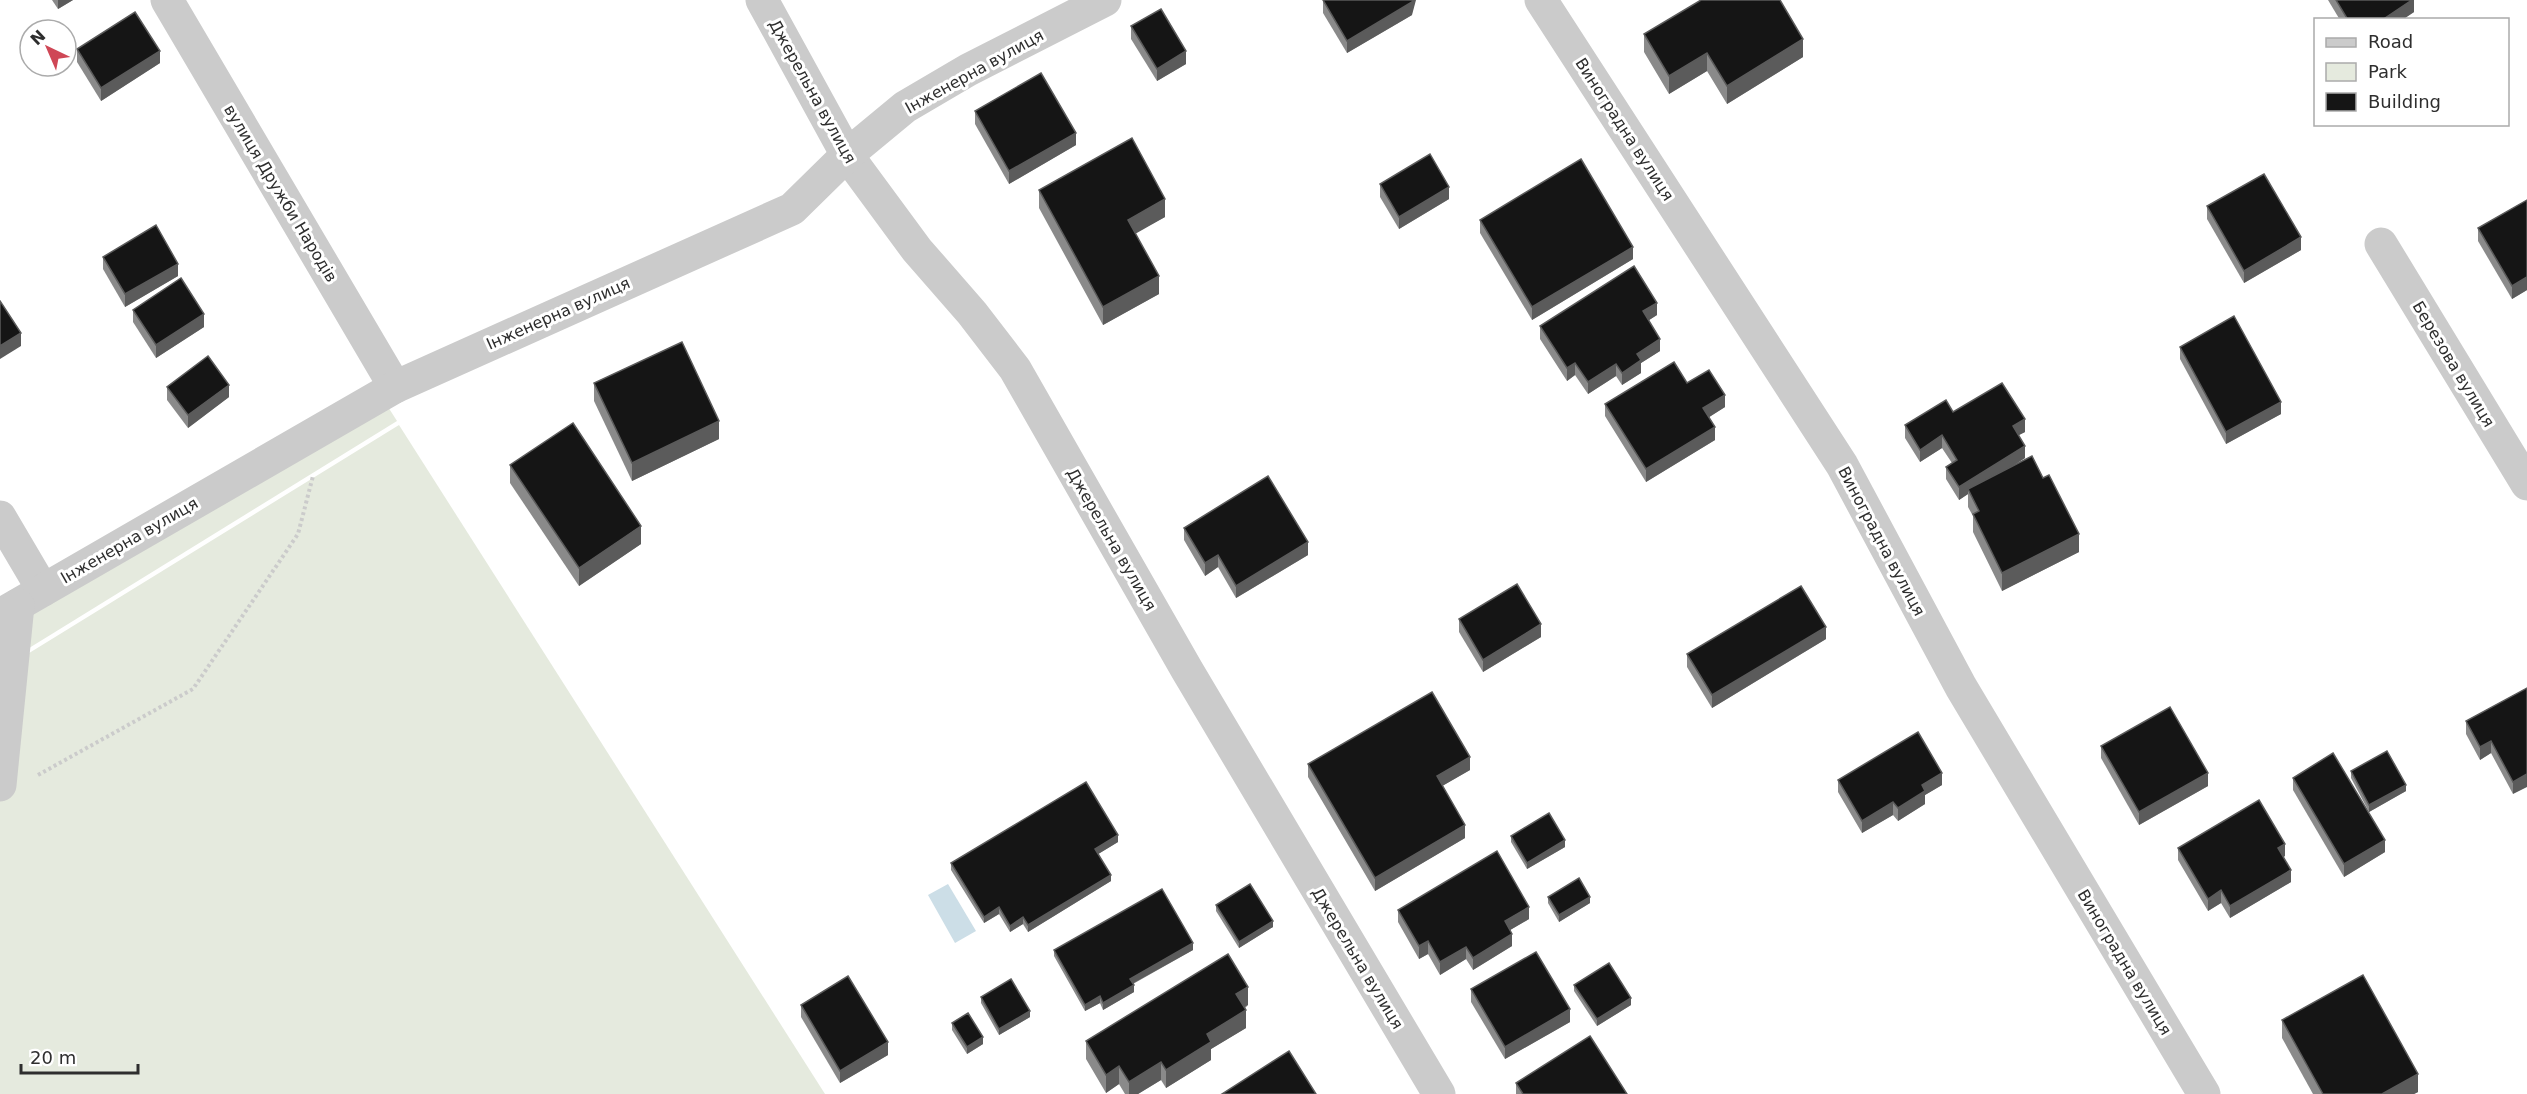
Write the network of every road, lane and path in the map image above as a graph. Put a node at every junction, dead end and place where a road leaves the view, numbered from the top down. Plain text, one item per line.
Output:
1 (167, 0) edge
2 (762, 0) edge
3 (1105, 0) edge
4 (1541, 0) edge
5 (847, 155) junction
6 (2381, 244) dead end
7 (395, 387) junction
8 (327, 426) junction
9 (2527, 484) edge
10 (0, 517) edge
11 (20, 603) edge
12 (15, 782) edge
13 (1439, 1094) edge
14 (2204, 1094) edge

1 - 7 street, вулиця Дружби Народів
2 - 5 street, Джерельна вулиця
3 - 5 street, Інженерна вулиця
4 - 14 street, Виноградна вулиця
5 - 7 street, Інженерна вулиця
5 - 13 street, Джерельна вулиця
6 - 9 street, Березова вулиця
7 - 8 street, Інженерна вулиця
8 - 11 street, Інженерна вулиця
8 - 12 path
10 - 11 street
11 - 12 street

